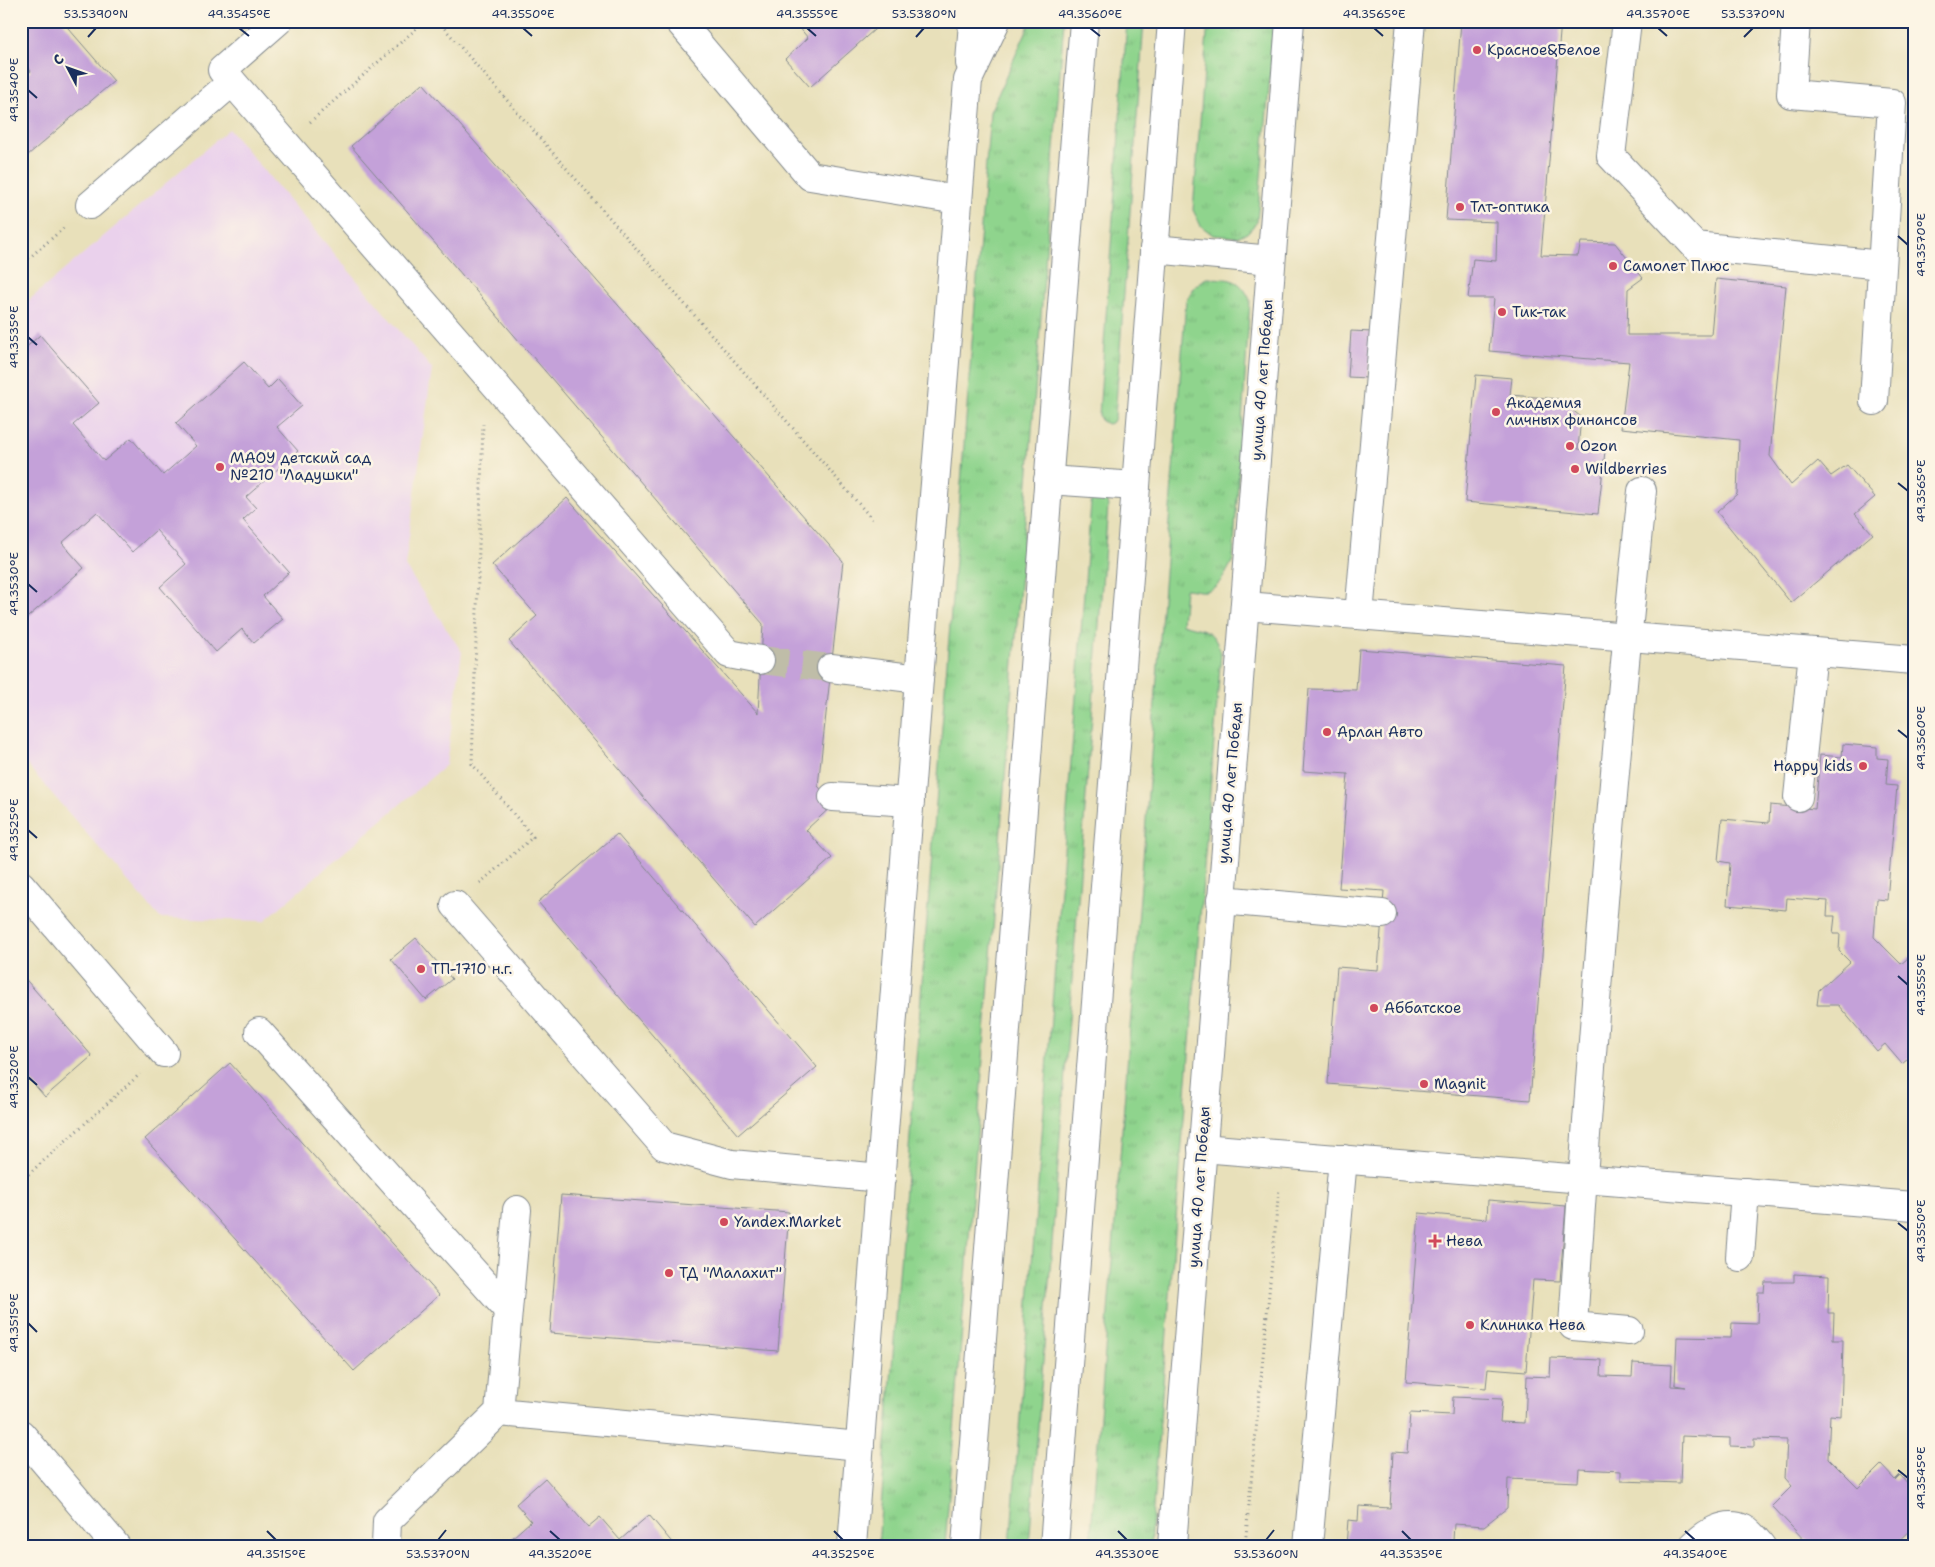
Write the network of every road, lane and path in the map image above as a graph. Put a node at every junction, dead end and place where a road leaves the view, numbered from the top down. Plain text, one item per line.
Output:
1 (278, 21) edge
2 (426, 21) edge
3 (438, 21) edge
4 (679, 21) edge
5 (973, 21) edge
6 (996, 21) edge
7 (1084, 21) edge
8 (1172, 21) edge
9 (1290, 21) edge
10 (1411, 21) edge
11 (1627, 21) edge
12 (1796, 21) edge
13 (968, 80) junction
14 (232, 82) junction
15 (1903, 104) edge
16 (285, 144) junction
17 (958, 200) junction
18 (90, 205) joint
19 (1154, 249) junction
20 (1271, 260) junction
21 (21, 265) edge
22 (1882, 265) junction
23 (485, 375) junction
24 (1874, 401) dead end
25 (1048, 480) junction
26 (1136, 486) junction
27 (1642, 491) dead end
28 (872, 519) dead end
29 (1245, 606) junction
30 (1359, 615) junction
31 (1627, 637) junction
32 (1812, 652) junction
33 (760, 660) tunnel mouth
34 (1914, 660) edge
35 (831, 668) tunnel mouth
36 (919, 679) junction
37 (833, 797) dead end
38 (1798, 797) dead end
39 (910, 802) junction
40 (21, 885) edge
41 (1221, 900) junction
42 (455, 905) joint
43 (1382, 914) dead end
44 (259, 1032) dead end
45 (164, 1053) joint
46 (1202, 1148) junction
47 (1283, 1155) junction
48 (1343, 1160) junction
49 (881, 1178) junction
50 (1582, 1179) junction
51 (21, 1181) edge
52 (1745, 1192) junction
53 (1914, 1206) edge
54 (517, 1210) dead end
55 (1740, 1257) dead end
56 (508, 1310) junction
57 (1629, 1331) dead end
58 (499, 1412) junction
59 (21, 1434) edge
60 (860, 1446) junction
61 (387, 1533) edge
62 (116, 1546) edge
63 (407, 1546) edge
64 (852, 1546) edge
65 (966, 1546) edge
66 (1054, 1546) edge
67 (1172, 1546) edge
68 (1245, 1546) edge
69 (1308, 1546) edge
70 (1693, 1546) edge
71 (1761, 1546) edge

1 - 14 street
2 - 16 path
3 - 28 path
4 - 17 street
5 - 13 street
6 - 13 street
7 - 25 street
8 - 19 street
9 - 20 street, улица 40 лет Победы
10 - 30 street
11 - 22 street
12 - 15 street
13 - 17 street
14 - 16 street
14 - 18 street
15 - 22 street
16 - 23 street
17 - 36 street
18 - 21 path
19 - 20 street
19 - 26 street
20 - 29 street, улица 40 лет Победы
22 - 24 street
23 - 33 street
23 - 42 path
25 - 26 street
25 - 65 street
26 - 66 street
27 - 31 street
29 - 30 street
29 - 41 street, улица 40 лет Победы
30 - 31 street
31 - 32 street
31 - 50 street
32 - 34 street
32 - 38 street
35 - 36 street
36 - 39 street
37 - 39 street
39 - 49 street
40 - 45 street
41 - 43 street
41 - 46 street, улица 40 лет Победы
42 - 49 street
44 - 56 street
45 - 51 path
46 - 47 street
46 - 67 street, улица 40 лет Победы
47 - 48 street
47 - 68 path
48 - 50 street
48 - 69 street
49 - 60 street
50 - 52 street
50 - 57 street
52 - 53 street
52 - 55 street
54 - 56 street
56 - 58 street
58 - 60 street
58 - 61 street
59 - 62 street
60 - 64 street
61 - 63 street
70 - 71 street

